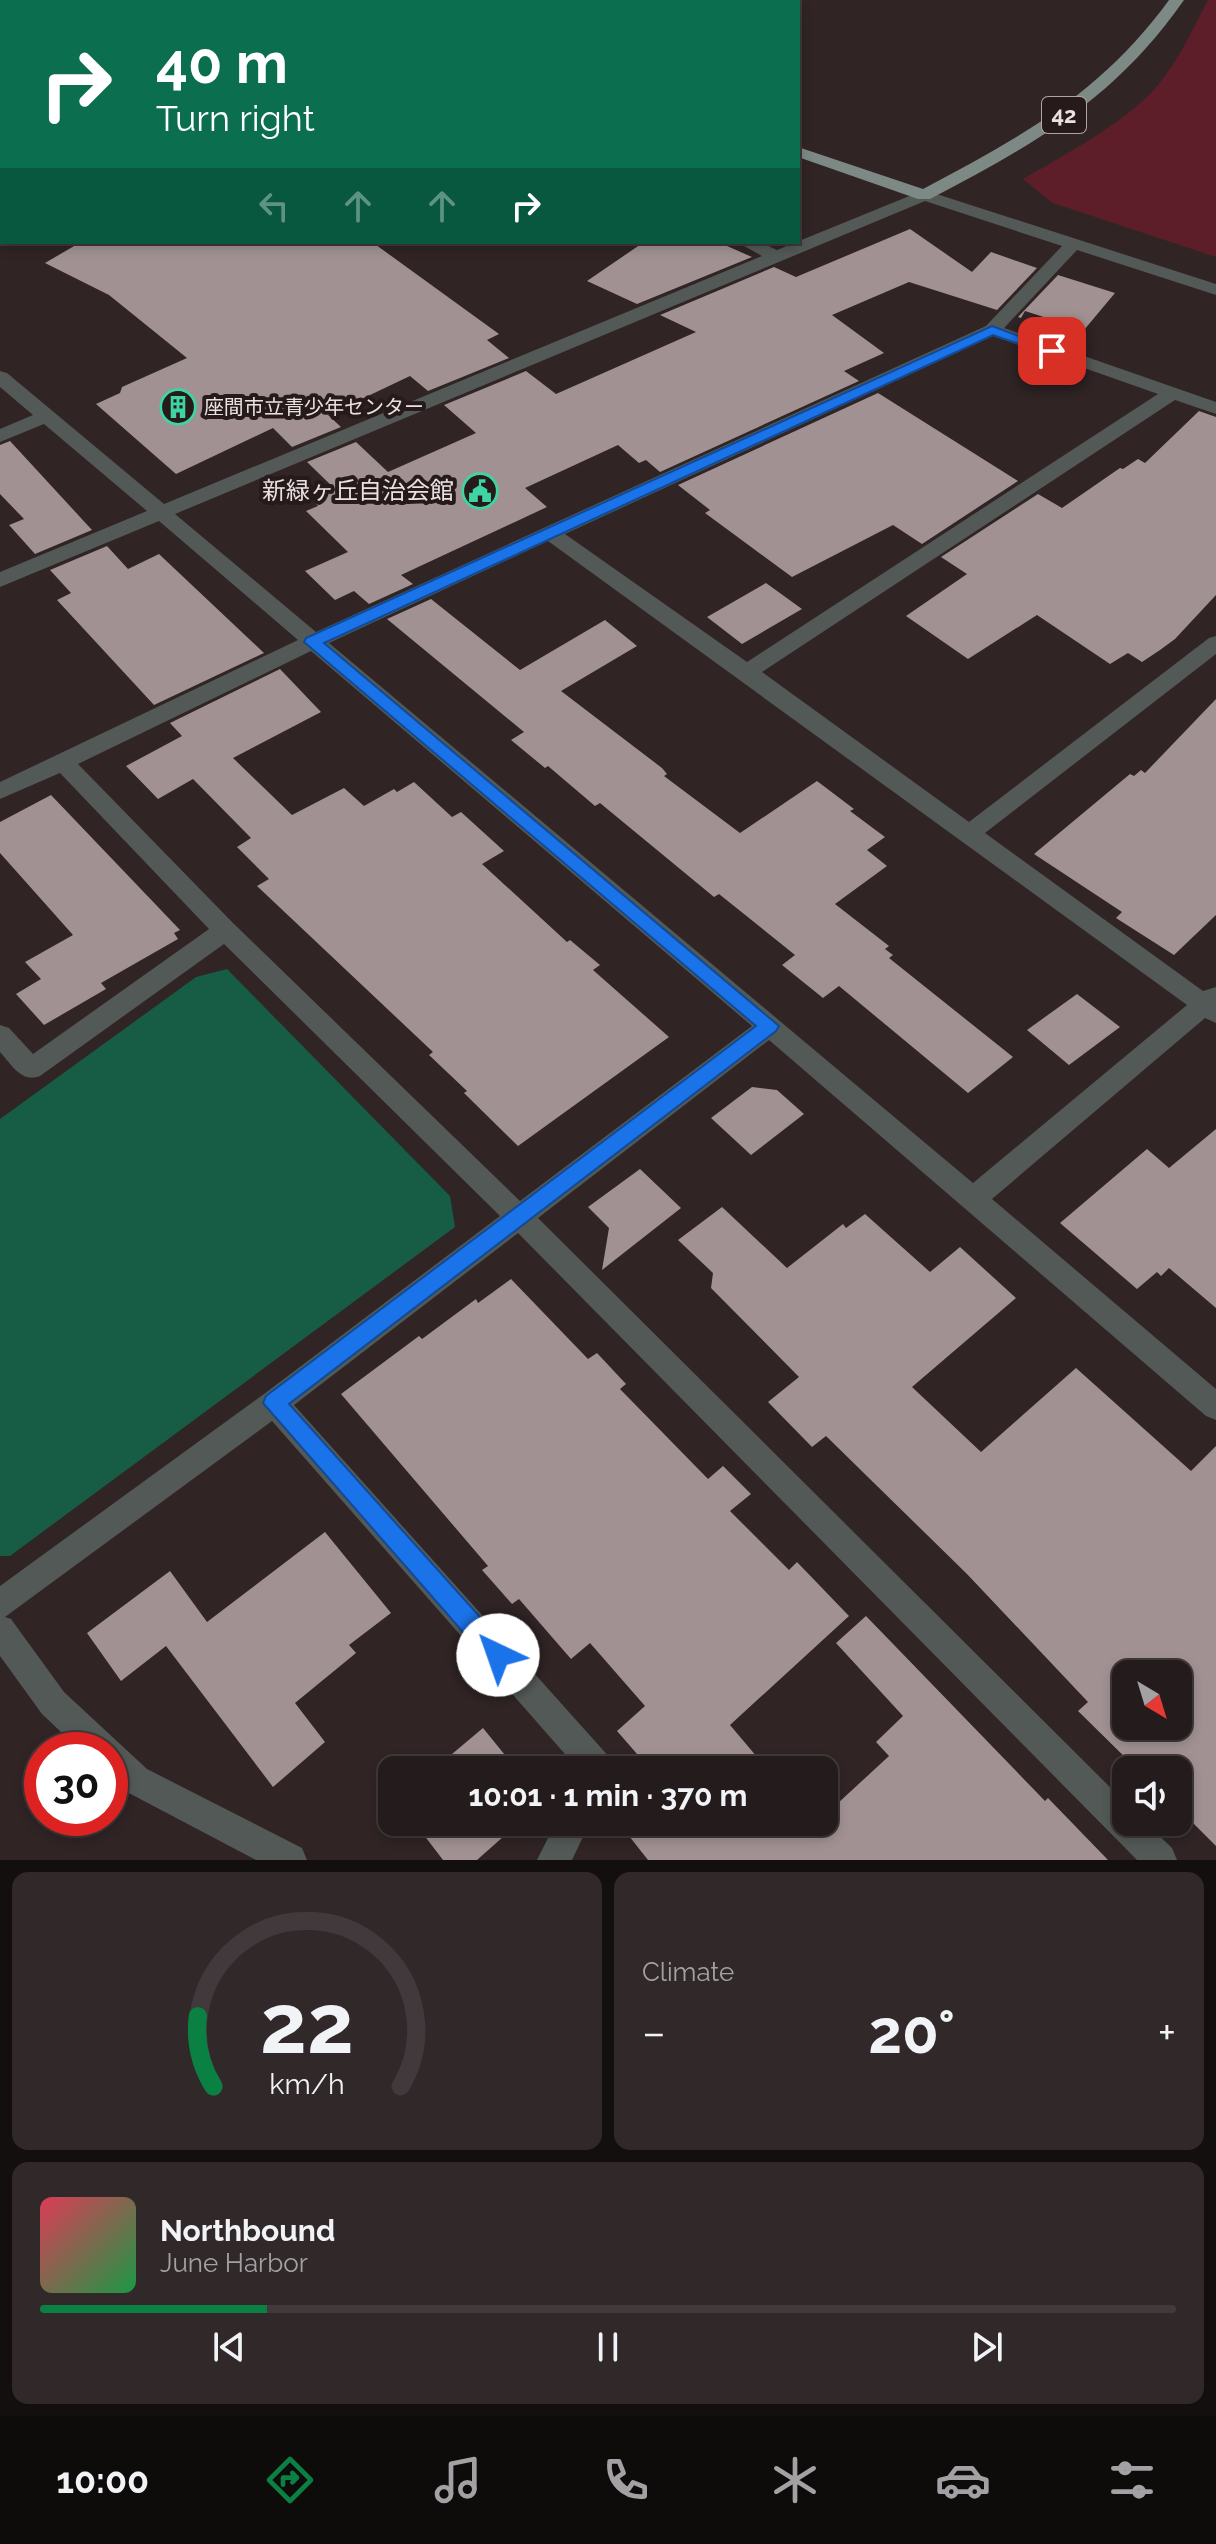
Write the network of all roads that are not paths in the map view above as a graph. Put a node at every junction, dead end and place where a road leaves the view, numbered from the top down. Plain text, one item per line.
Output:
1 (1177, 0) edge
2 (800, 153) edge
3 (924, 195) junction
4 (750, 244) edge
5 (1073, 244) junction
6 (779, 257) junction
7 (1216, 290) edge
8 (992, 330) junction
9 (0, 377) edge
10 (1173, 393) junction
11 (1216, 408) edge
12 (45, 417) junction
13 (0, 436) edge
14 (161, 512) junction
15 (550, 533) junction
16 (0, 580) edge
17 (312, 642) junction
18 (1216, 643) edge
19 (747, 672) junction
20 (63, 762) junction
21 (0, 791) edge
22 (970, 833) junction
23 (225, 930) junction
24 (1213, 1005) edge
25 (770, 1026) junction
26 (0, 1035) edge
27 (973, 1199) junction
28 (518, 1216) junction
29 (274, 1403) junction
30 (1216, 1407) edge
31 (0, 1604) edge
32 (0, 1630) edge
33 (84, 1732) edge
34 (588, 1756) edge
35 (128, 1772) edge
36 (567, 1836) edge
37 (290, 1860) edge
38 (554, 1860) edge
39 (1160, 1860) edge

1 - 3 main road, 42
2 - 3 main road
3 - 5 street
3 - 6 street
4 - 6 street
5 - 7 street
5 - 8 street
6 - 14 street
8 - 10 street
8 - 15 street
9 - 12 street
10 - 11 street
10 - 19 street
12 - 13 street
12 - 14 street
14 - 16 street
14 - 17 street
15 - 17 street
15 - 19 street
17 - 20 street
17 - 25 street
18 - 22 street
19 - 22 street
20 - 21 street
20 - 23 street
22 - 24 street
23 - 26 street
23 - 28 street
24 - 27 street
25 - 27 street
25 - 28 street
27 - 30 street
28 - 29 street
28 - 39 street
29 - 31 street
29 - 34 street
32 - 33 street
35 - 37 street
36 - 38 street

